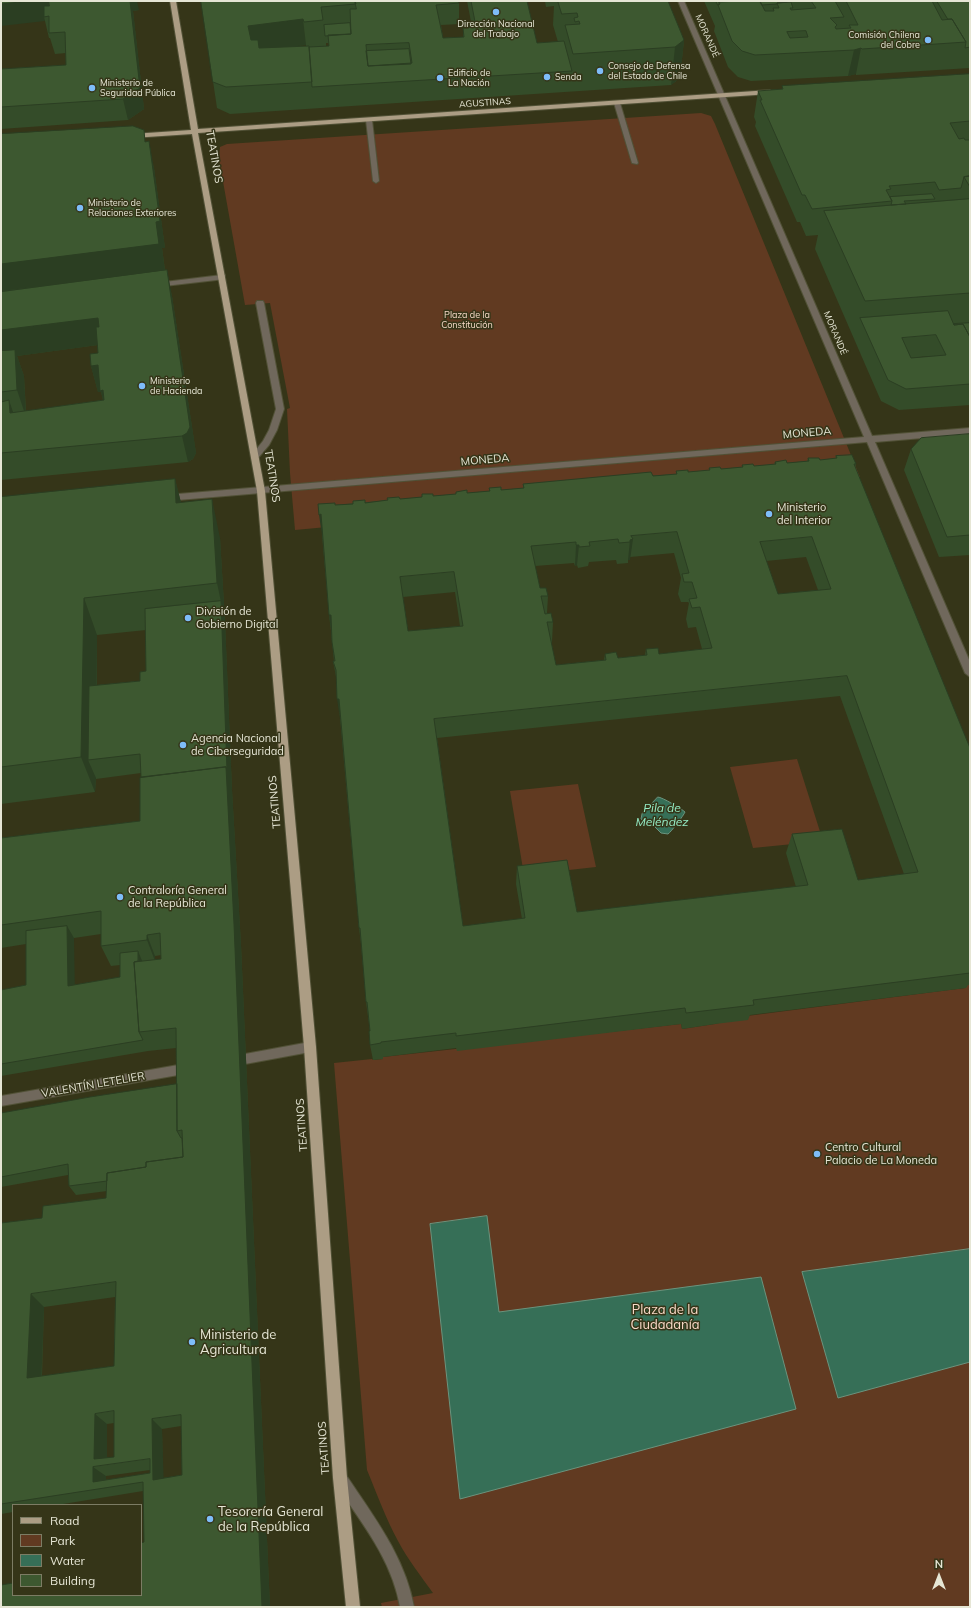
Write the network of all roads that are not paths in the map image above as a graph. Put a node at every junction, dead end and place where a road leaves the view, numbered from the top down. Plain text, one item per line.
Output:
1 (173, 1) edge
2 (680, 1) edge
3 (775, 92) edge
4 (722, 96) junction
5 (617, 103) junction
6 (369, 120) junction
7 (195, 132) junction
8 (126, 137) edge
9 (635, 163) dead end
10 (376, 181) dead end
11 (222, 277) junction
12 (151, 286) edge
13 (260, 303) dead end
14 (970, 431) edge
15 (869, 439) junction
16 (254, 456) junction
17 (261, 491) junction
18 (159, 499) edge
19 (970, 674) edge
20 (310, 1047) junction
21 (245, 1058) dead end
22 (184, 1069) edge
23 (1, 1101) edge
24 (340, 1478) junction
25 (353, 1607) edge
26 (408, 1607) edge

1 - 7 main road, TEATINOS
2 - 4 street, MORANDÉ
3 - 4 main road, AGUSTINAS
4 - 5 main road, AGUSTINAS
4 - 15 street, MORANDÉ
5 - 6 main road, AGUSTINAS
5 - 9 street
6 - 7 main road, AGUSTINAS
6 - 10 street
7 - 8 main road, AGUSTINAS
7 - 11 main road, TEATINOS
11 - 12 street
11 - 16 main road, TEATINOS
13 - 16 street
14 - 15 street, MONEDA
15 - 17 street, MONEDA
15 - 19 street, MORANDÉ
16 - 17 main road, TEATINOS
17 - 18 street, MONEDA
17 - 20 main road, TEATINOS
20 - 21 street
20 - 24 main road, TEATINOS
22 - 23 street, VALENTÍN LETELIER
24 - 25 main road, TEATINOS
24 - 26 street

